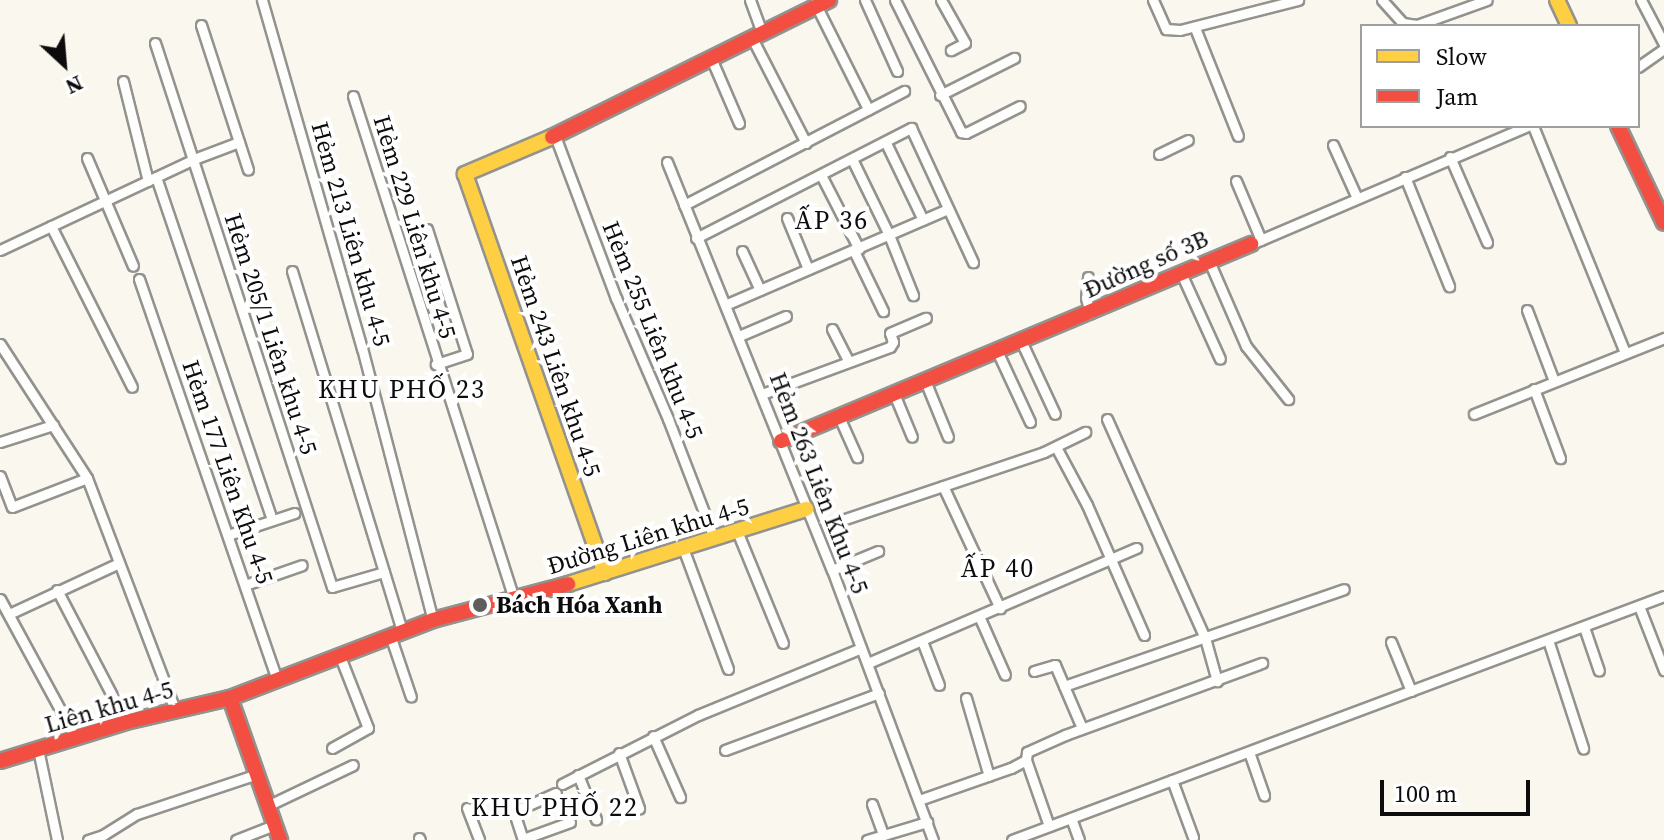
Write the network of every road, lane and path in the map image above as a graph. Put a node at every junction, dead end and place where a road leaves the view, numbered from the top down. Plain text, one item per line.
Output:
1 (262, 0) edge
2 (750, 0) edge
3 (865, 0) edge
4 (895, 0) edge
5 (941, 0) edge
6 (1153, 0) edge
7 (1298, 0) edge
8 (1382, 0) edge
9 (1487, 0) edge
10 (1557, 0) edge
11 (1641, 0) edge
12 (820, 2) edge
13 (1269, 4) edge
14 (1410, 24) edge
15 (1420, 24) edge
16 (1568, 24) edge
17 (201, 25) dead end
18 (1195, 28) junction
19 (757, 36) junction
20 (155, 43) dead end
21 (1664, 47) edge
22 (951, 50) dead end
23 (711, 58) junction
24 (1014, 58) dead end
25 (1640, 65) edge
26 (897, 71) dead end
27 (123, 81) dead end
28 (904, 91) dead end
29 (940, 95) junction
30 (353, 96) dead end
31 (1020, 106) dead end
32 (868, 109) junction
33 (739, 123) dead end
34 (1526, 128) edge
35 (1532, 128) edge
36 (1619, 128) edge
37 (555, 136) junction
38 (1238, 136) dead end
39 (1188, 140) dead end
40 (239, 142) junction
41 (806, 143) junction
42 (886, 143) junction
43 (1333, 145) dead end
44 (1159, 154) dead end
45 (1450, 157) junction
46 (87, 158) dead end
47 (194, 159) junction
48 (852, 159) junction
49 (667, 162) dead end
50 (248, 170) dead end
51 (821, 175) junction
52 (1405, 177) junction
53 (152, 179) junction
54 (1236, 181) dead end
55 (1657, 191) edge
56 (1357, 198) junction
57 (104, 201) junction
58 (684, 205) junction
59 (948, 209) junction
60 (787, 218) dead end
61 (923, 220) junction
62 (1664, 223) edge
63 (51, 226) junction
64 (427, 229) dead end
65 (889, 235) junction
66 (696, 238) junction
67 (1256, 242) junction
68 (1487, 242) dead end
69 (0, 250) edge
70 (856, 250) junction
71 (742, 251) dead end
72 (1209, 261) junction
73 (973, 262) dead end
74 (133, 266) dead end
75 (808, 269) junction
76 (292, 271) dead end
77 (1181, 273) junction
78 (1088, 277) dead end
79 (139, 279) dead end
80 (1449, 286) dead end
81 (760, 290) junction
82 (913, 295) dead end
83 (725, 305) junction
84 (1527, 310) dead end
85 (883, 311) dead end
86 (1090, 313) junction
87 (786, 316) dead end
88 (926, 318) dead end
89 (832, 329) dead end
90 (739, 336) junction
91 (1664, 338) edge
92 (1022, 343) junction
93 (0, 344) edge
94 (998, 353) junction
95 (1625, 353) junction
96 (1220, 359) dead end
97 (848, 361) junction
98 (436, 364) junction
99 (1554, 381) junction
100 (926, 383) junction
101 (132, 387) dead end
102 (1534, 389) junction
103 (762, 394) junction
104 (895, 396) junction
105 (1288, 399) dead end
106 (1055, 414) dead end
107 (1474, 414) dead end
108 (840, 419) junction
109 (1107, 419) dead end
110 (1030, 422) dead end
111 (53, 425) junction
112 (1085, 432) dead end
113 (912, 437) dead end
114 (948, 437) dead end
115 (781, 441) junction
116 (0, 442) edge
117 (1056, 447) junction
118 (857, 457) dead end
119 (1560, 458) dead end
120 (0, 476) edge
121 (87, 478) junction
122 (943, 486) junction
123 (806, 509) junction
124 (294, 513) dead end
125 (272, 520) junction
126 (836, 522) dead end
127 (737, 531) junction
128 (228, 535) junction
129 (714, 538) junction
130 (683, 548) junction
131 (1136, 548) dead end
132 (878, 551) dead end
133 (1111, 559) junction
134 (119, 563) junction
135 (302, 565) dead end
136 (832, 570) junction
137 (384, 572) junction
138 (605, 573) junction
139 (245, 585) junction
140 (1344, 589) dead end
141 (57, 590) junction
142 (1664, 596) edge
143 (0, 599) edge
144 (514, 599) junction
145 (1639, 606) junction
146 (1000, 608) junction
147 (9, 614) junction
148 (979, 616) junction
149 (433, 620) junction
150 (1584, 627) junction
151 (396, 633) junction
152 (1144, 635) dead end
153 (1205, 638) junction
154 (1548, 640) junction
155 (922, 641) junction
156 (1391, 642) dead end
157 (783, 643) dead end
158 (861, 648) junction
159 (339, 654) junction
160 (868, 663) junction
161 (1262, 663) dead end
162 (728, 669) dead end
163 (1664, 670) edge
164 (1034, 671) dead end
165 (1599, 671) dead end
166 (1005, 675) dead end
167 (276, 678) junction
168 (1217, 681) junction
169 (939, 685) dead end
170 (1064, 686) junction
171 (1411, 691) junction
172 (879, 693) junction
173 (411, 697) dead end
174 (230, 698) junction
175 (966, 698) dead end
176 (175, 710) junction
177 (126, 722) junction
178 (1082, 728) junction
179 (653, 736) junction
180 (75, 737) junction
181 (332, 748) dead end
182 (1583, 748) dead end
183 (38, 749) junction
184 (725, 750) dead end
185 (1249, 752) junction
186 (619, 753) junction
187 (1026, 760) junction
188 (0, 761) edge
189 (353, 765) dead end
190 (257, 774) junction
191 (578, 775) junction
192 (989, 776) junction
193 (1172, 780) junction
194 (1264, 795) dead end
195 (680, 797) dead end
196 (919, 800) junction
197 (872, 804) dead end
198 (267, 806) junction
199 (467, 808) dead end
200 (639, 808) dead end
201 (1071, 818) junction
202 (596, 819) dead end
203 (570, 822) dead end
204 (927, 822) junction
205 (1049, 826) junction
206 (277, 833) edge
207 (883, 835) junction
208 (1039, 835) edge
209 (1193, 837) dead end
210 (57, 840) edge
211 (88, 840) edge
212 (236, 840) edge
213 (479, 840) edge
214 (523, 840) edge
215 (867, 840) edge
216 (933, 840) edge
217 (1012, 840) edge
218 (1079, 840) edge

1 - 149 street, Hẻm 213 Liên khu 4-5
2 - 19 street
3 - 26 street
4 - 29 street
5 - 22 street
6 - 18 street
7 - 13 street
8 - 14 street
9 - 15 street
10 - 16 street
11 - 21 street
12 - 19 street
12 - 32 street
13 - 18 street
17 - 40 street
18 - 38 street
19 - 23 street
19 - 41 street
20 - 47 street, Hẻm 205/1 Liên khu 4-5
21 - 25 street
23 - 33 street
23 - 37 street
24 - 29 street
27 - 53 street
28 - 32 street
29 - 31 street
30 - 98 street, Hẻm 229 Liên khu 4-5
32 - 41 street
34 - 45 street, Đường số 3B
35 - 95 street
36 - 55 street
37 - 129 street, Hẻm 255 Liên khu 4-5
37 - 138 street, Hẻm 243 Liên khu 4-5
39 - 44 street
40 - 47 street
40 - 50 street
41 - 58 street
42 - 48 street
42 - 59 street
42 - 61 street
43 - 56 street
45 - 52 street, Đường số 3B
45 - 68 street
46 - 57 street
47 - 53 street
47 - 137 street, Hẻm 205/1 Liên khu 4-5
48 - 51 street
48 - 65 street
49 - 58 street, Hẻm 263 Liên Khu 4-5
51 - 66 street
51 - 70 street
52 - 56 street, Đường số 3B
52 - 80 street
53 - 57 street
53 - 125 street
54 - 67 street
55 - 62 street
56 - 67 street, Đường số 3B
57 - 63 street
57 - 74 street
58 - 66 street, Hẻm 263 Liên Khu 4-5
59 - 61 street
59 - 73 street
60 - 75 street
61 - 65 street
63 - 69 street
63 - 101 street
64 - 98 street
65 - 70 street
65 - 82 street
66 - 83 street, Hẻm 263 Liên Khu 4-5
67 - 72 street, Đường số 3B
70 - 75 street
70 - 85 street
71 - 81 street
72 - 77 street, Đường số 3B
72 - 105 street
75 - 81 street
76 - 137 street
77 - 86 street, Đường số 3B
77 - 96 street
78 - 86 street
79 - 128 street, Hẻm 177 Liên Khu 4-5
81 - 83 street
83 - 90 street, Hẻm 263 Liên Khu 4-5
84 - 99 street
86 - 92 street, Đường số 3B
87 - 90 street
88 - 97 street
89 - 97 street
90 - 103 street, Hẻm 263 Liên Khu 4-5
91 - 95 street
92 - 94 street, Đường số 3B
92 - 106 street
93 - 111 street
94 - 100 street, Đường số 3B
94 - 110 street
95 - 99 street
97 - 103 street
98 - 144 street, Hẻm 229 Liên khu 4-5
99 - 102 street
100 - 104 street, Đường số 3B
100 - 114 street
102 - 107 street
102 - 119 street
103 - 115 street, Hẻm 263 Liên Khu 4-5
104 - 108 street, Đường số 3B
104 - 113 street
108 - 115 street, Đường số 3B
108 - 118 street
109 - 153 street
111 - 116 street
111 - 121 street
112 - 117 street
115 - 123 street, Hẻm 263 Liên Khu 4-5
117 - 122 street
117 - 133 street
120 - 121 street
121 - 134 street
122 - 126 street
122 - 146 street
123 - 127 street, Đường Liên khu 4-5
123 - 136 street, Hẻm 263 Liên Khu 4-5
124 - 125 street
125 - 128 street
127 - 129 street, Đường Liên khu 4-5
127 - 157 street
128 - 139 street, Hẻm 177 Liên Khu 4-5
129 - 130 street, Đường Liên khu 4-5
130 - 138 street, Đường Liên khu 4-5
130 - 162 street
131 - 133 street
132 - 136 street
133 - 146 street
133 - 152 street
134 - 141 street
134 - 176 street
135 - 139 street
136 - 158 street, Hẻm 263 Liên Khu 4-5
137 - 151 street
138 - 144 street, Đường Liên khu 4-5
139 - 167 street, Hẻm 177 Liên Khu 4-5
140 - 153 street
141 - 147 street
141 - 177 street
142 - 145 street
143 - 147 street
144 - 149 street, Đường Liên khu 4-5
145 - 150 street
145 - 163 street
146 - 148 street
147 - 180 street
148 - 155 street
148 - 166 street
149 - 151 street, Đường Liên khu 4-5
150 - 154 street
150 - 165 street
151 - 159 street, Đường Liên khu 4-5
151 - 173 street
153 - 168 street
153 - 170 street
154 - 171 street
154 - 182 street
155 - 160 street
155 - 169 street
156 - 171 street
158 - 160 street, Hẻm 263 Liên Khu 4-5
158 - 179 street
159 - 167 street, Đường Liên khu 4-5
159 - 181 street
160 - 172 street, Hẻm 263 Liên Khu 4-5
161 - 168 street
164 - 170 street
167 - 174 street, Đường Liên khu 4-5
168 - 178 street
170 - 178 street
171 - 185 street
172 - 184 street
172 - 196 street, Hẻm 263 Liên Khu 4-5
174 - 176 street, Liên khu 4-5
174 - 190 street
175 - 192 street
176 - 177 street, Liên khu 4-5
177 - 180 street, Liên khu 4-5
178 - 187 street
179 - 186 street
179 - 195 street
180 - 183 street, Liên khu 4-5
183 - 188 street, Liên khu 4-5
183 - 210 street
185 - 193 street
185 - 194 street
186 - 191 street
186 - 200 street
187 - 192 street
187 - 205 street
189 - 198 street
190 - 198 street
190 - 211 street
191 - 202 street
191 - 214 street
192 - 196 street
193 - 201 street
193 - 209 street
196 - 204 street, Hẻm 263 Liên Khu 4-5
197 - 207 street
198 - 206 street
199 - 213 street
201 - 205 street
201 - 218 street
203 - 214 street
204 - 207 street
204 - 216 street, Hẻm 263 Liên Khu 4-5
205 - 208 street
206 - 212 street
207 - 215 street
208 - 217 street

